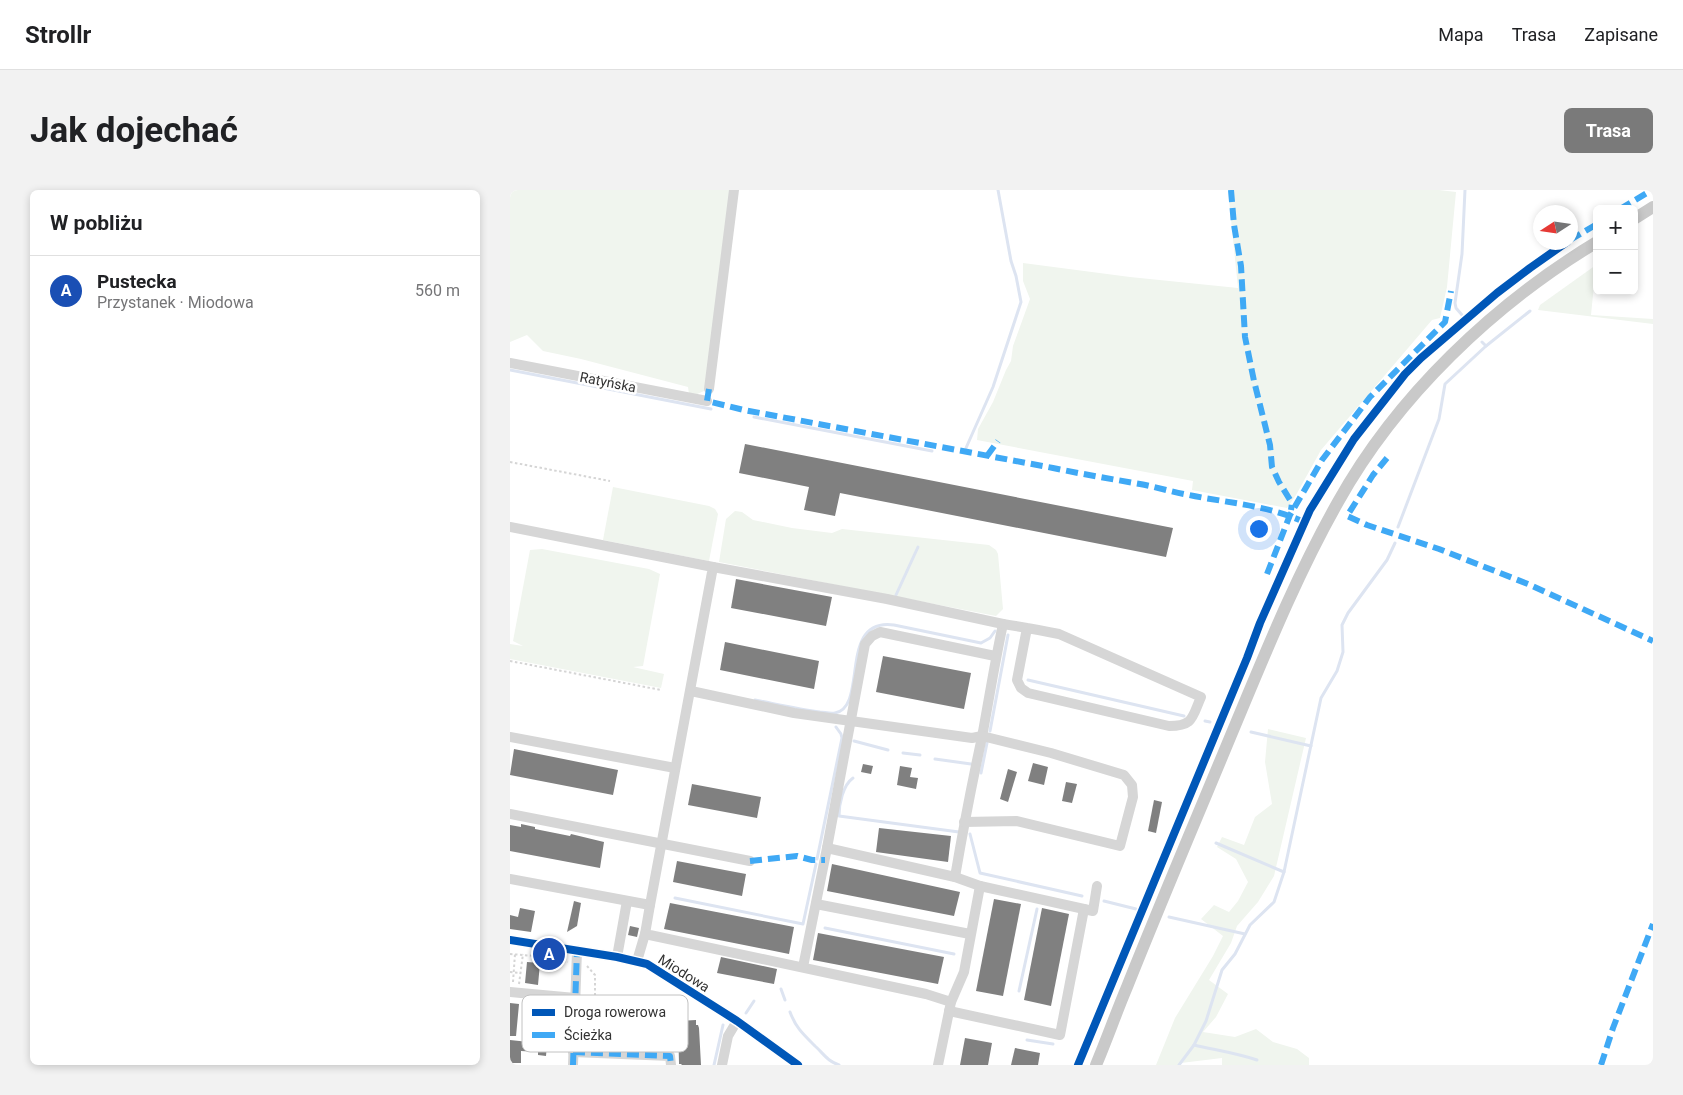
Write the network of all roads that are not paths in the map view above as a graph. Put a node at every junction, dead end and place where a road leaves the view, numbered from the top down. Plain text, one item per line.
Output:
1 (734, 190) edge
2 (1653, 207) edge
3 (1638, 216) edge
4 (1593, 245) edge
5 (510, 363) edge
6 (709, 389) dead end
7 (707, 401) dead end
8 (510, 527) edge
9 (713, 567) junction
10 (1003, 624) junction
11 (1028, 628) junction
12 (996, 656) junction
13 (690, 691) junction
14 (851, 721) junction
15 (982, 736) junction
16 (510, 737) edge
17 (675, 768) junction
18 (510, 814) edge
19 (964, 822) junction
20 (660, 844) junction
21 (827, 848) junction
22 (750, 861) dead end
23 (956, 876) junction
24 (510, 879) edge
25 (980, 886) junction
26 (1097, 886) dead end
27 (627, 901) junction
28 (816, 904) junction
29 (650, 905) junction
30 (1084, 909) junction
31 (645, 934) junction
32 (970, 934) junction
33 (510, 940) edge
34 (577, 950) junction
35 (617, 957) junction
36 (637, 961) junction
37 (803, 967) junction
38 (513, 993) edge
39 (544, 995) edge
40 (575, 995) edge
41 (950, 1007) junction
42 (737, 1021) junction
43 (573, 1052) joint
44 (573, 1065) edge
45 (671, 1065) edge
46 (722, 1065) edge
47 (798, 1065) edge
48 (938, 1065) edge
49 (1096, 1065) edge

1 - 6 street
2 - 3 main road
4 - 49 main road
5 - 7 street, Ratyńska
8 - 9 street
9 - 10 street
9 - 13 street
10 - 11 street
10 - 12 street
11 - 11 street
12 - 14 street
12 - 15 street
13 - 14 street
13 - 17 street
14 - 15 street
14 - 21 street
15 - 19 street
15 - 19 street
16 - 17 street
17 - 20 street
18 - 20 street
19 - 23 street
20 - 22 street
20 - 29 street
21 - 23 street
21 - 28 street
23 - 25 street
24 - 27 street
25 - 30 street
25 - 32 street
26 - 30 street
27 - 29 street
27 - 35 street
28 - 32 street
28 - 37 street
29 - 31 street
30 - 41 street
31 - 36 street
31 - 37 street
32 - 41 street
33 - 34 street, Miodowa
34 - 35 street, Miodowa
34 - 40 street
35 - 36 street, Miodowa
36 - 42 street, Miodowa
37 - 41 street
38 - 39 street
41 - 48 street
42 - 46 street
42 - 47 street, Miodowa
43 - 44 street
43 - 45 street

